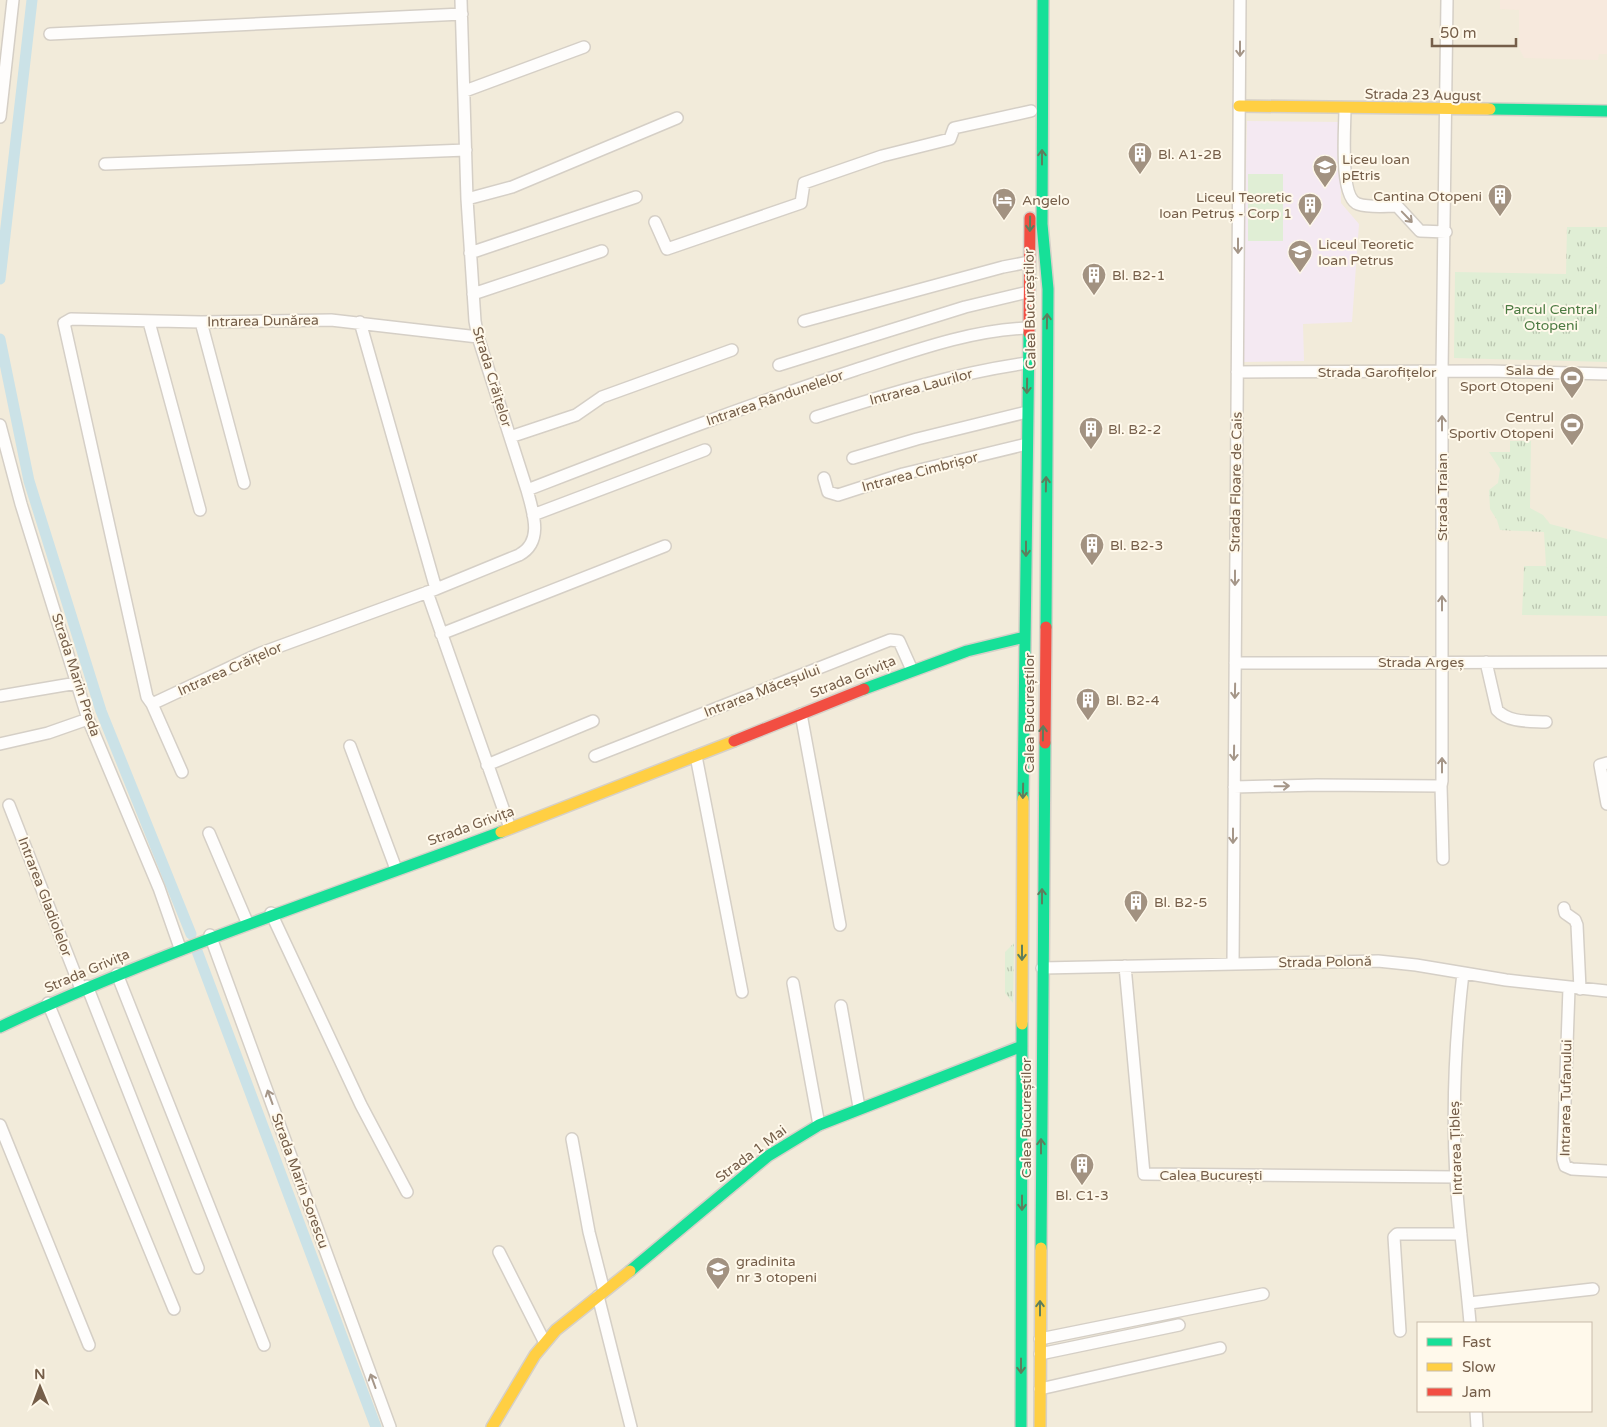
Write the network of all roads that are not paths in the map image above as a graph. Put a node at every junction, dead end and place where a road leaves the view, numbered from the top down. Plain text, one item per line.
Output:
1 (13, 0) edge
2 (461, 0) edge
3 (1032, 0) edge
4 (1043, 0) edge
5 (1240, 0) edge
6 (1447, 0) edge
7 (462, 14) junction
8 (50, 34) dead end
9 (584, 47) dead end
10 (465, 91) junction
11 (1239, 106) junction
12 (0, 109) edge
13 (1345, 109) junction
14 (1446, 110) junction
15 (1031, 111) junction
16 (1607, 111) edge
17 (677, 118) dead end
18 (466, 150) junction
19 (105, 164) dead end
20 (1030, 180) dead end
21 (636, 197) dead end
22 (467, 199) junction
23 (1030, 206) dead end
24 (656, 222) dead end
25 (1446, 232) junction
26 (602, 251) dead end
27 (470, 253) junction
28 (1029, 262) junction
29 (1028, 292) junction
30 (473, 294) junction
31 (804, 321) dead end
32 (149, 322) junction
33 (201, 322) junction
34 (360, 322) junction
35 (1028, 328) junction
36 (478, 337) junction
37 (732, 350) dead end
38 (1027, 363) junction
39 (779, 365) dead end
40 (1442, 371) junction
41 (1237, 372) junction
42 (1607, 374) edge
43 (1027, 412) junction
44 (816, 417) dead end
45 (0, 425) edge
46 (510, 437) junction
47 (1027, 444) junction
48 (705, 450) dead end
49 (853, 458) dead end
50 (824, 478) dead end
51 (244, 483) dead end
52 (527, 490) junction
53 (200, 510) dead end
54 (533, 515) junction
55 (665, 546) dead end
56 (431, 590) junction
57 (441, 634) junction
58 (1025, 637) junction
59 (1442, 662) junction
60 (1486, 662) junction
61 (1607, 662) edge
62 (1235, 663) junction
63 (912, 670) junction
64 (78, 683) junction
65 (0, 696) edge
66 (152, 704) junction
67 (801, 714) junction
68 (88, 719) junction
69 (593, 721) dead end
70 (1546, 722) dead end
71 (0, 744) edge
72 (350, 746) dead end
73 (595, 756) dead end
74 (696, 756) junction
75 (1603, 764) edge
76 (488, 766) junction
77 (182, 772) dead end
78 (1441, 786) junction
79 (1234, 787) junction
80 (1607, 804) edge
81 (9, 805) dead end
82 (510, 828) junction
83 (209, 833) dead end
84 (1442, 859) dead end
85 (396, 869) junction
86 (1564, 908) dead end
87 (270, 913) junction
88 (247, 922) junction
89 (840, 925) dead end
90 (210, 935) junction
91 (180, 948) junction
92 (1233, 964) junction
93 (1125, 966) junction
94 (1042, 968) junction
95 (1463, 973) junction
96 (117, 974) junction
97 (793, 983) dead end
98 (84, 988) junction
99 (1575, 988) junction
100 (1607, 991) edge
101 (742, 992) dead end
102 (48, 1004) junction
103 (841, 1006) dead end
104 (0, 1028) edge
105 (1022, 1046) junction
106 (859, 1108) junction
107 (819, 1124) junction
108 (0, 1125) edge
109 (572, 1139) dead end
110 (1607, 1171) edge
111 (1456, 1177) junction
112 (407, 1192) dead end
113 (1461, 1234) junction
114 (499, 1252) dead end
115 (198, 1268) dead end
116 (1593, 1289) dead end
117 (601, 1294) junction
118 (1263, 1294) dead end
119 (1468, 1304) junction
120 (174, 1310) dead end
121 (1470, 1322) edge
122 (1180, 1324) dead end
123 (1400, 1331) dead end
124 (1040, 1339) junction
125 (544, 1341) junction
126 (89, 1345) dead end
127 (264, 1345) dead end
128 (1220, 1348) dead end
129 (1040, 1354) junction
130 (1040, 1389) junction
131 (1476, 1412) edge
132 (390, 1427) edge
133 (492, 1427) edge
134 (631, 1427) edge
135 (1021, 1427) edge
136 (1040, 1427) edge
137 (1478, 1427) edge

1 - 12 street
2 - 7 street, Strada Crăițelor
3 - 15 main road
94 -> 4 main road, Calea Bucureștilor
5 -> 11 street, Strada Floare de Cais
6 - 14 street, Strada Traian
7 - 8 street
7 - 10 street, Strada Crăițelor
9 - 10 street
10 - 18 street, Strada Crăițelor
11 - 13 main road, Strada 23 August
11 -> 41 street, Strada Floare de Cais
13 - 14 main road, Strada 23 August
13 -> 25 street
14 - 16 main road, Strada 23 August
14 - 25 street, Strada Traian
15 - 20 main road
15 - 24 street
17 - 22 street
18 - 19 street
18 - 22 street, Strada Crăițelor
21 - 27 street
22 - 27 street, Strada Crăițelor
23 -> 28 main road, Calea Bucureștilor
25 - 40 street, Strada Traian
26 - 30 street
27 - 30 street, Strada Crăițelor
28 - 29 main road, Calea Bucureștilor
28 - 31 street
29 - 35 main road, Calea Bucureștilor
29 - 39 street
30 - 36 street, Strada Crăițelor
32 - 33 street, Intrarea Dunărea
32 - 53 street
32 - 66 street, Intrarea Dunărea
33 - 34 street, Intrarea Dunărea
33 - 51 street
34 - 36 street, Intrarea Dunărea
34 - 56 street
35 - 38 main road, Calea Bucureștilor
35 - 52 street, Intrarea Rândunelelor
36 - 46 street, Strada Crăițelor
37 - 46 street
38 -> 43 main road, Calea Bucureștilor
38 - 44 street, Intrarea Laurilor
40 - 41 street, Strada Garofițelor
40 - 42 street, Strada Garofițelor
59 -> 40 street, Strada Traian
41 -> 62 street, Strada Floare de Cais
43 - 47 main road, Calea Bucureștilor
43 - 49 street
45 - 64 street, Strada Marin Preda
46 - 52 street, Strada Crăițelor
47 - 50 street, Intrarea Cimbrișor
47 -> 58 main road, Calea Bucureștilor
48 - 54 street
52 - 54 street, Strada Crăițelor
54 - 56 street, Strada Crăițelor
55 - 57 street
56 - 57 street
56 - 66 street, Intrarea Crăițelor
57 - 76 street
58 - 63 main road, Strada Grivița
58 -> 105 main road, Calea Bucureștilor
59 - 60 street, Strada Argeș
59 - 62 street, Strada Argeș
78 -> 59 street, Strada Traian
60 - 61 street, Strada Argeș
60 - 70 street
62 -> 79 street, Strada Floare de Cais
63 - 67 main road, Strada Grivița
63 - 73 street, Intrarea Măceșului
64 - 65 street
64 - 68 street, Strada Marin Preda
66 - 77 street
67 - 74 main road, Strada Grivița
67 - 89 street
68 - 71 street
68 - 91 street, Strada Marin Preda
69 - 76 street
72 - 85 street
74 - 82 main road, Strada Grivița
74 - 101 street
75 - 80 street
76 - 82 street
79 -> 78 street
78 - 84 street, Strada Traian
79 -> 92 street, Strada Floare de Cais
81 - 98 street, Intrarea Gladiolelor
82 - 85 main road, Strada Grivița
83 - 88 street
85 - 87 main road, Strada Grivița
86 - 99 street, Intrarea Tufanului
87 - 88 main road, Strada Grivița
87 - 112 street
88 - 90 main road, Strada Grivița
90 - 91 main road, Strada Grivița
132 -> 90 street, Strada Marin Sorescu
91 - 96 main road, Strada Grivița
92 - 93 street, Strada Polonă
92 - 95 street, Strada Polonă
93 - 94 street, Strada Polonă
93 - 111 street, Calea București
124 -> 94 main road, Calea Bucureștilor
95 - 99 street, Strada Polonă
95 - 111 street, Intrarea Țibleș
96 - 98 main road, Strada Grivița
96 - 127 street
97 - 107 street
98 - 102 main road, Strada Grivița
98 - 115 street, Intrarea Gladiolelor
99 - 100 street, Strada Polonă
99 - 110 street, Intrarea Tufanului
102 - 104 main road, Strada Grivița
102 - 120 street
103 - 106 street
105 - 106 main road, Strada 1 Mai
105 -> 135 main road, Calea Bucureștilor
106 - 107 main road, Strada 1 Mai
107 - 117 main road, Strada 1 Mai
108 - 126 street
109 - 117 street
111 - 113 street, Intrarea Țibleș
113 - 119 street, Intrarea Țibleș
113 - 123 street
114 - 125 street
116 - 119 street
117 - 125 main road, Strada 1 Mai
117 - 134 street
118 - 124 street
119 - 121 street, Intrarea Țibleș
122 - 129 street
124 - 129 main road, Calea Bucureștilor
125 - 133 main road, Strada 1 Mai
128 - 130 street
129 - 130 main road, Calea Bucureștilor
130 - 136 main road, Calea Bucureștilor
131 - 137 street

